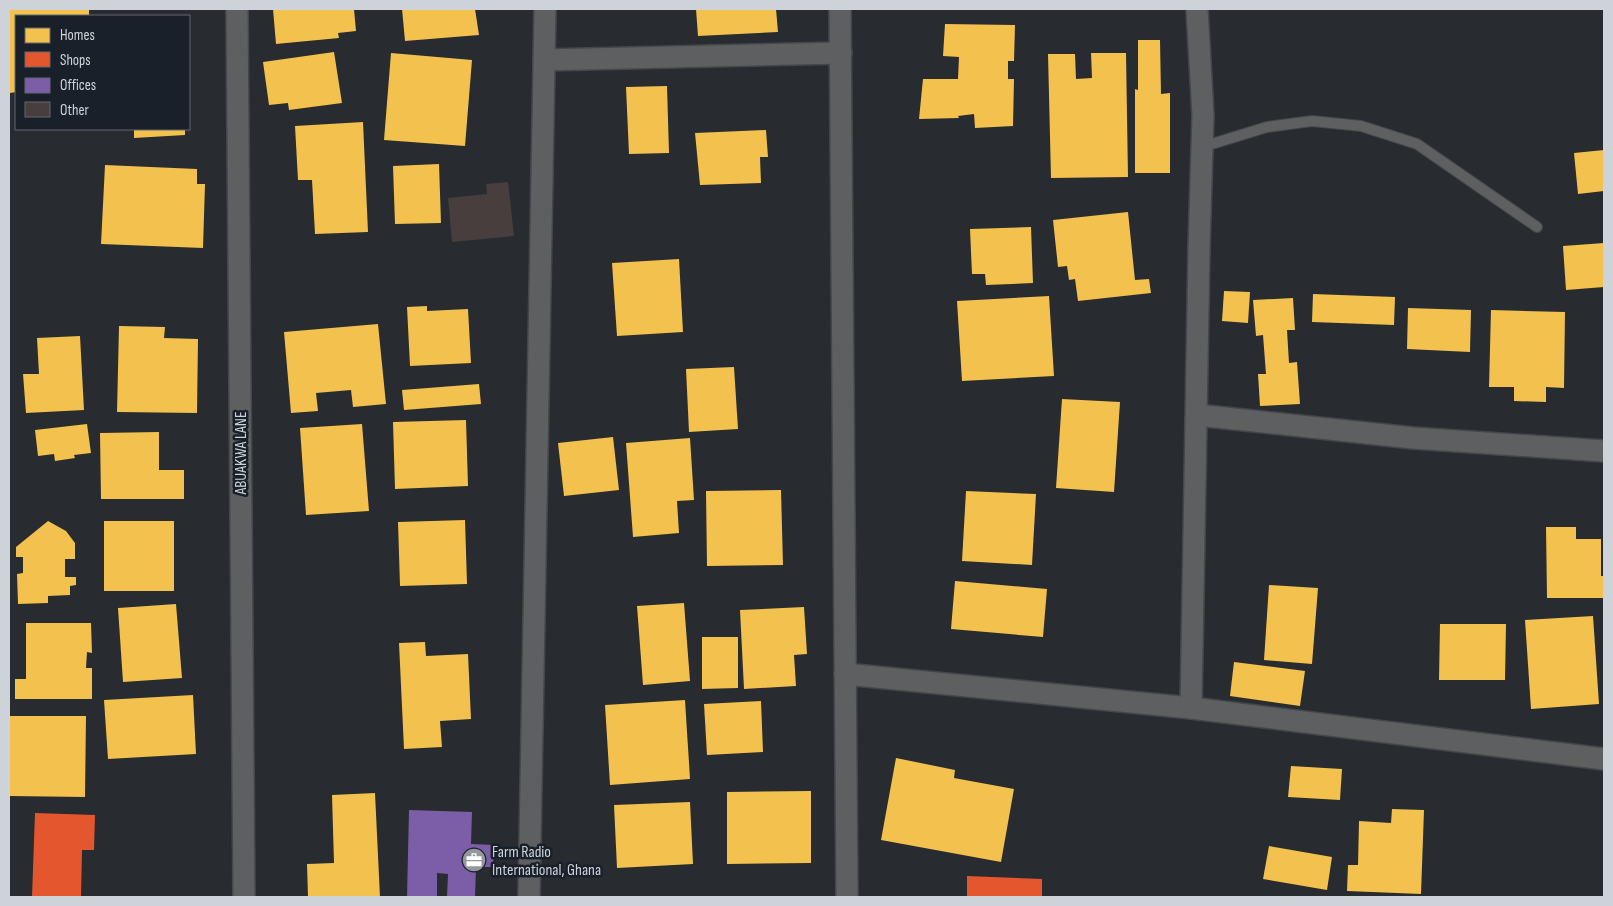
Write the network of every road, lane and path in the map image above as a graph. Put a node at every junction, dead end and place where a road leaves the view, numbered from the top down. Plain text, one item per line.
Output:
1 (237, 9) edge
2 (545, 9) edge
3 (840, 9) edge
4 (1197, 9) edge
5 (840, 53) junction
6 (544, 60) junction
7 (1202, 147) junction
8 (1537, 227) dead end
9 (1197, 416) junction
10 (1604, 451) edge
11 (845, 674) junction
12 (1190, 708) junction
13 (1604, 759) edge
14 (244, 897) edge
15 (529, 897) edge
16 (847, 897) edge

1 - 14 street, ABUAKWA LANE
2 - 6 street
3 - 5 street
4 - 7 street
5 - 6 street
5 - 11 street
6 - 15 street
7 - 8 lane
7 - 9 street
9 - 10 street
9 - 12 street
11 - 12 street
11 - 16 street
12 - 13 street

